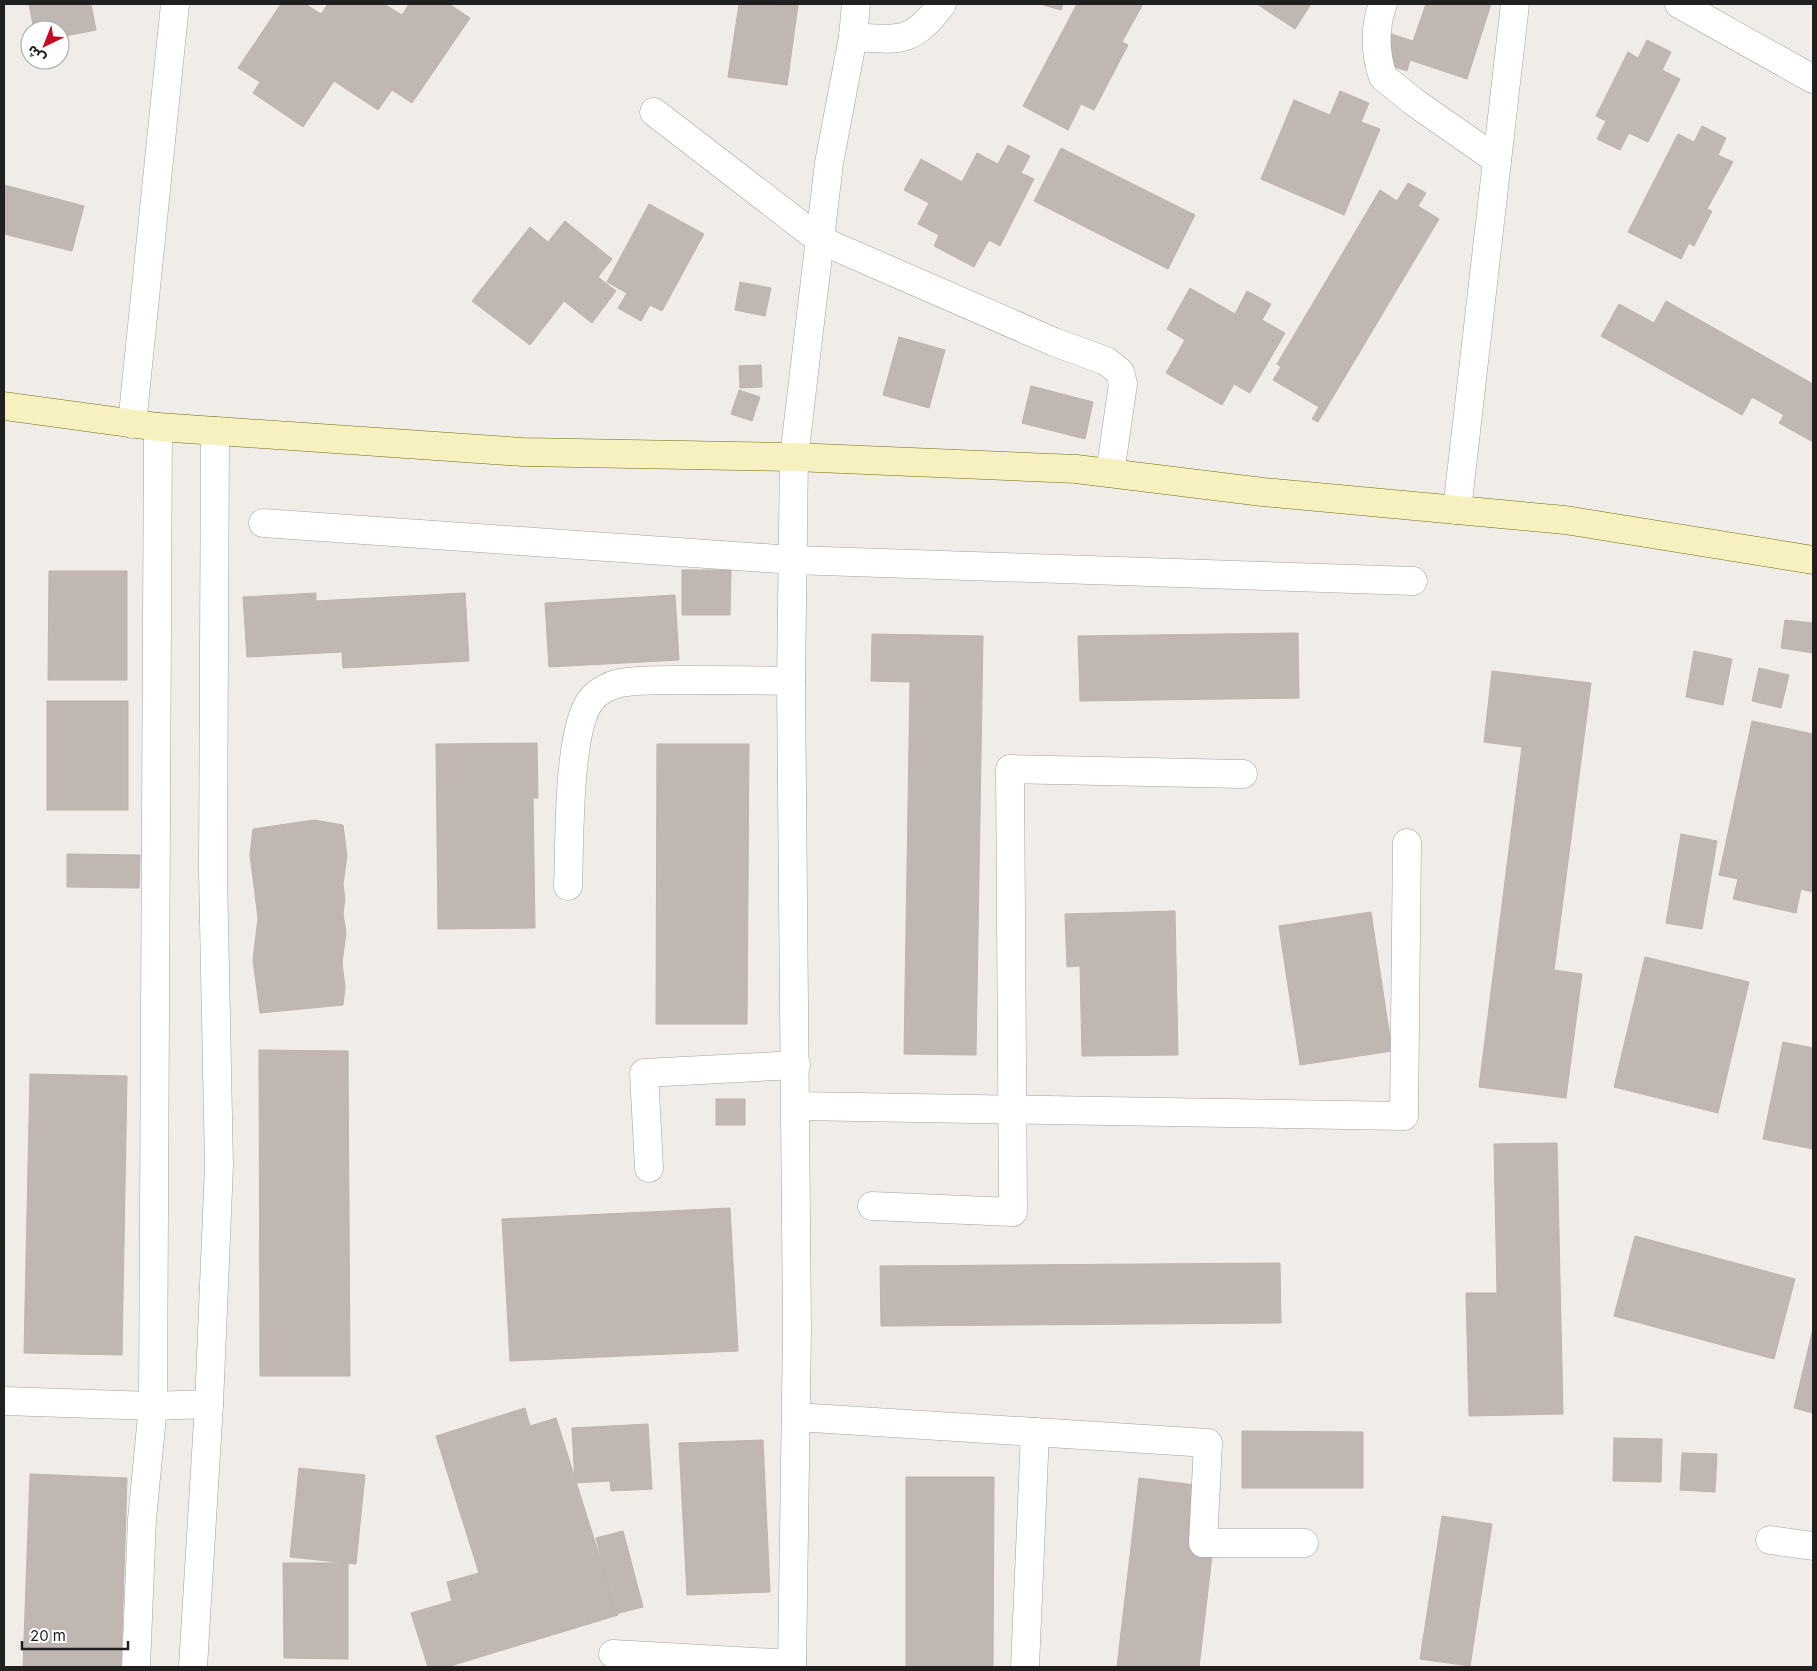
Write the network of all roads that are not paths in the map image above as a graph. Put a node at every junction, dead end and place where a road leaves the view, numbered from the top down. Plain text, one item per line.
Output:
1 (175, 4) edge
2 (856, 4) edge
3 (942, 4) edge
4 (1383, 4) edge
5 (1515, 4) edge
6 (1680, 4) edge
7 (853, 36) junction
8 (1813, 79) edge
9 (654, 112) dead end
10 (1497, 160) junction
11 (820, 240) junction
12 (4, 406) edge
13 (132, 424) junction
14 (158, 427) junction
15 (215, 431) junction
16 (794, 457) junction
17 (1110, 473) junction
18 (1457, 510) junction
19 (263, 523) dead end
20 (793, 560) junction
21 (1813, 560) edge
22 (1413, 581) dead end
23 (791, 681) junction
24 (1243, 774) dead end
25 (1406, 843) dead end
26 (568, 886) dead end
27 (796, 1066) junction
28 (796, 1106) junction
29 (1013, 1109) junction
30 (649, 1168) dead end
31 (872, 1206) dead end
32 (4, 1401) edge
33 (209, 1404) junction
34 (153, 1406) junction
35 (796, 1417) junction
36 (1035, 1432) junction
37 (1770, 1540) dead end
38 (1304, 1543) dead end
39 (1813, 1546) edge
40 (613, 1654) dead end
41 (792, 1666) edge
42 (136, 1667) edge
43 (193, 1667) edge
44 (1025, 1667) edge

1 - 13 street
2 - 7 street
3 - 7 street
4 - 10 street
5 - 10 street
6 - 8 street
7 - 11 street
9 - 11 street
10 - 18 street
11 - 16 street
11 - 17 street
12 - 13 street
13 - 14 street
14 - 15 street
14 - 34 street
15 - 16 street
15 - 33 street
16 - 17 street
16 - 20 street
17 - 18 street
18 - 21 street
19 - 20 street
20 - 22 street
20 - 23 street
23 - 26 street
23 - 27 street
24 - 29 street
25 - 29 street
27 - 28 street
27 - 30 street
28 - 29 street
28 - 35 street
29 - 31 street
32 - 34 street
33 - 34 street
33 - 43 street
34 - 42 street
35 - 36 street
35 - 41 street
36 - 38 street
36 - 44 street
37 - 39 street
40 - 41 street

